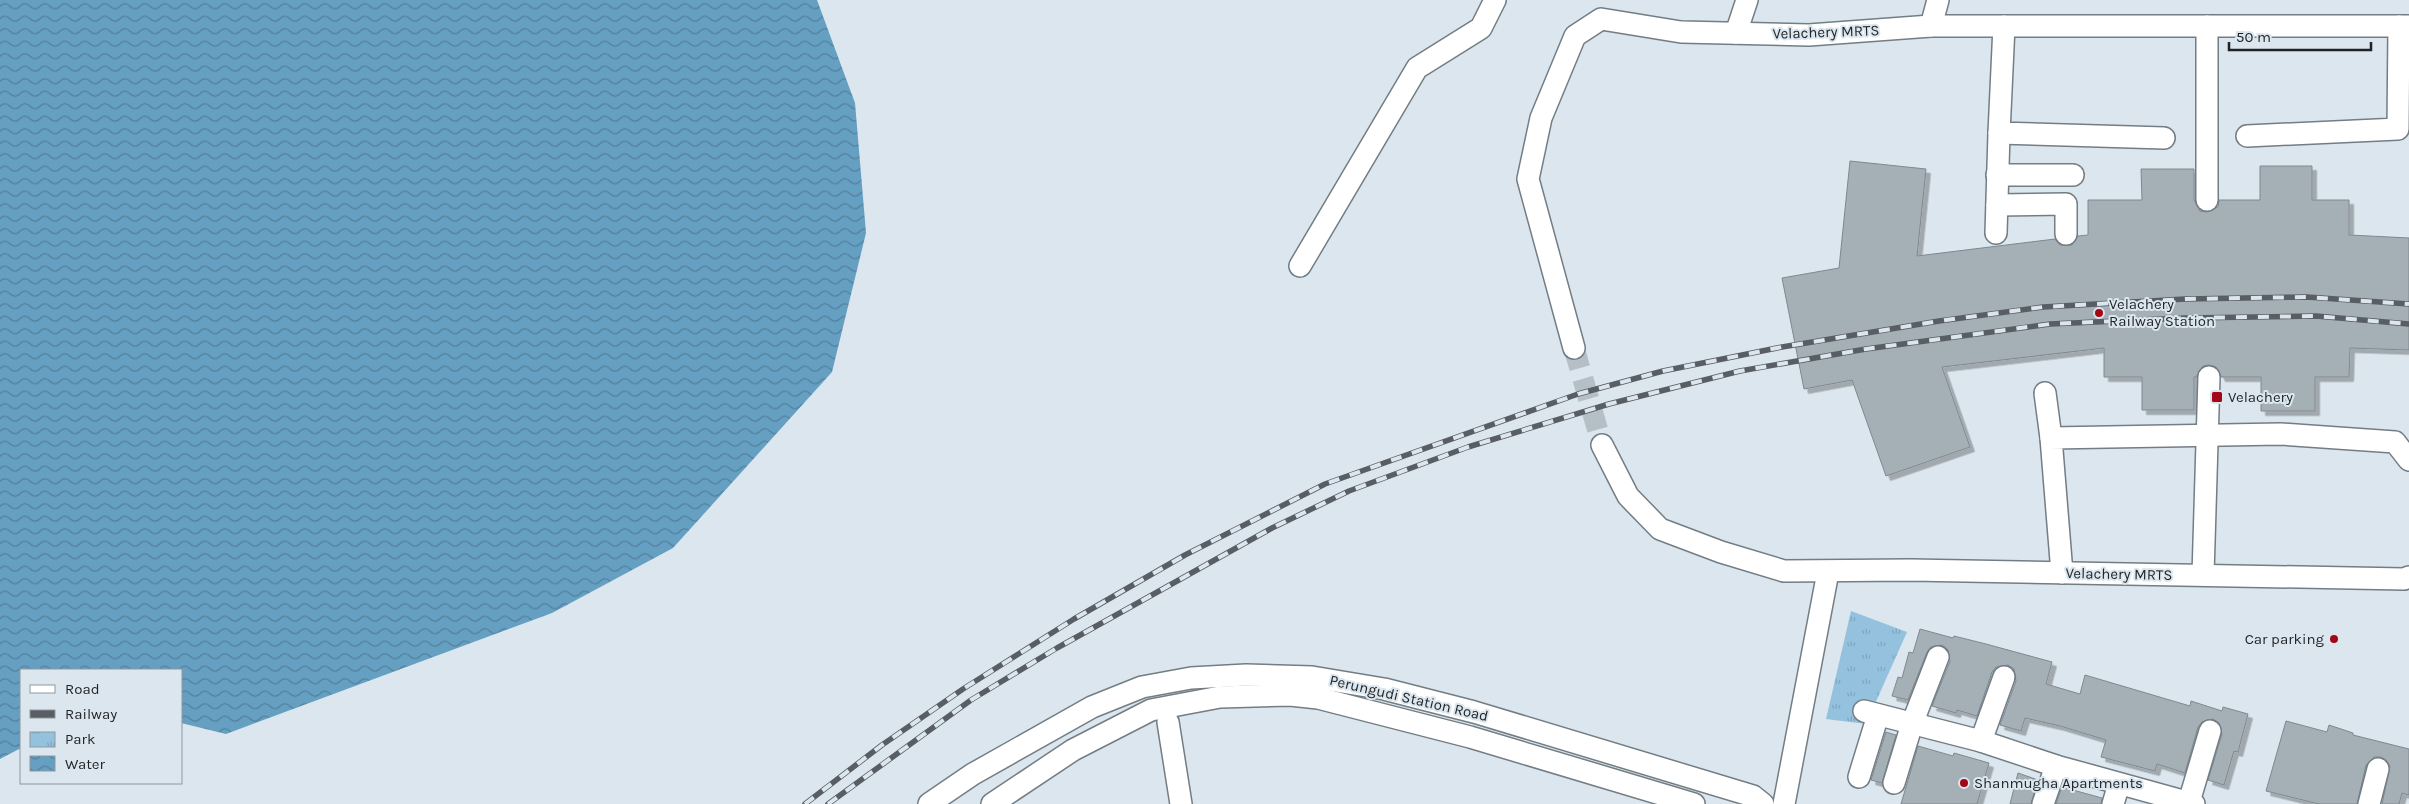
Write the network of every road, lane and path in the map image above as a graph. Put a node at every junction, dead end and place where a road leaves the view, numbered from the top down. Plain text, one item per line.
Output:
1 (1495, 0) edge
2 (1747, 0) edge
3 (1938, 0) edge
4 (1931, 26) junction
5 (2004, 26) junction
6 (2208, 26) junction
7 (2404, 26) edge
8 (1736, 33) junction
9 (1999, 133) junction
10 (2247, 136) dead end
11 (2164, 138) dead end
12 (2073, 174) dead end
13 (1997, 175) junction
14 (2207, 200) dead end
15 (1997, 205) junction
16 (1996, 233) dead end
17 (2066, 234) dead end
18 (1300, 266) dead end
19 (1574, 348) tunnel mouth
20 (2209, 377) dead end
21 (2045, 393) dead end
22 (2207, 435) junction
23 (2051, 438) junction
24 (1602, 446) tunnel mouth
25 (2409, 460) edge
26 (1828, 572) junction
27 (2062, 573) junction
28 (2203, 575) junction
29 (2409, 577) edge
30 (1938, 657) dead end
31 (2004, 678) dead end
32 (1168, 722) dead end
33 (1912, 724) junction
34 (2210, 731) dead end
35 (1981, 741) junction
36 (2056, 766) junction
37 (2378, 769) dead end
38 (1859, 777) dead end
39 (1894, 783) dead end
40 (2116, 794) edge
41 (993, 803) edge
42 (2192, 803) edge
43 (930, 804) edge
44 (1181, 804) edge
45 (1694, 804) edge
46 (1763, 804) edge
47 (1784, 804) edge
48 (2043, 804) edge
49 (2369, 804) edge

1 - 18 street
2 - 8 street
3 - 4 street
4 - 5 street, Velachery MRTS
4 - 8 street, Velachery MRTS
5 - 6 street, Velachery MRTS
5 - 9 street
6 - 7 street, Velachery MRTS
6 - 14 street
7 - 10 street
8 - 19 street, Velachery MRTS
9 - 11 street
9 - 13 street
12 - 13 street
13 - 15 street
15 - 16 street
15 - 17 street
20 - 22 street
21 - 23 street
22 - 23 street
22 - 25 street
22 - 28 street
23 - 27 street
24 - 26 street, Velachery MRTS
26 - 27 street, Velachery MRTS
26 - 47 street
27 - 28 street, Velachery MRTS
28 - 29 street, Velachery MRTS
30 - 33 street
31 - 35 street
32 - 44 street
33 - 35 street
33 - 38 street
33 - 39 street
34 - 42 street
35 - 36 street
36 - 40 street
36 - 48 street
37 - 49 street
40 - 42 street
41 - 45 street, Perungudi Station Road
43 - 46 street, Perungudi Station Road

